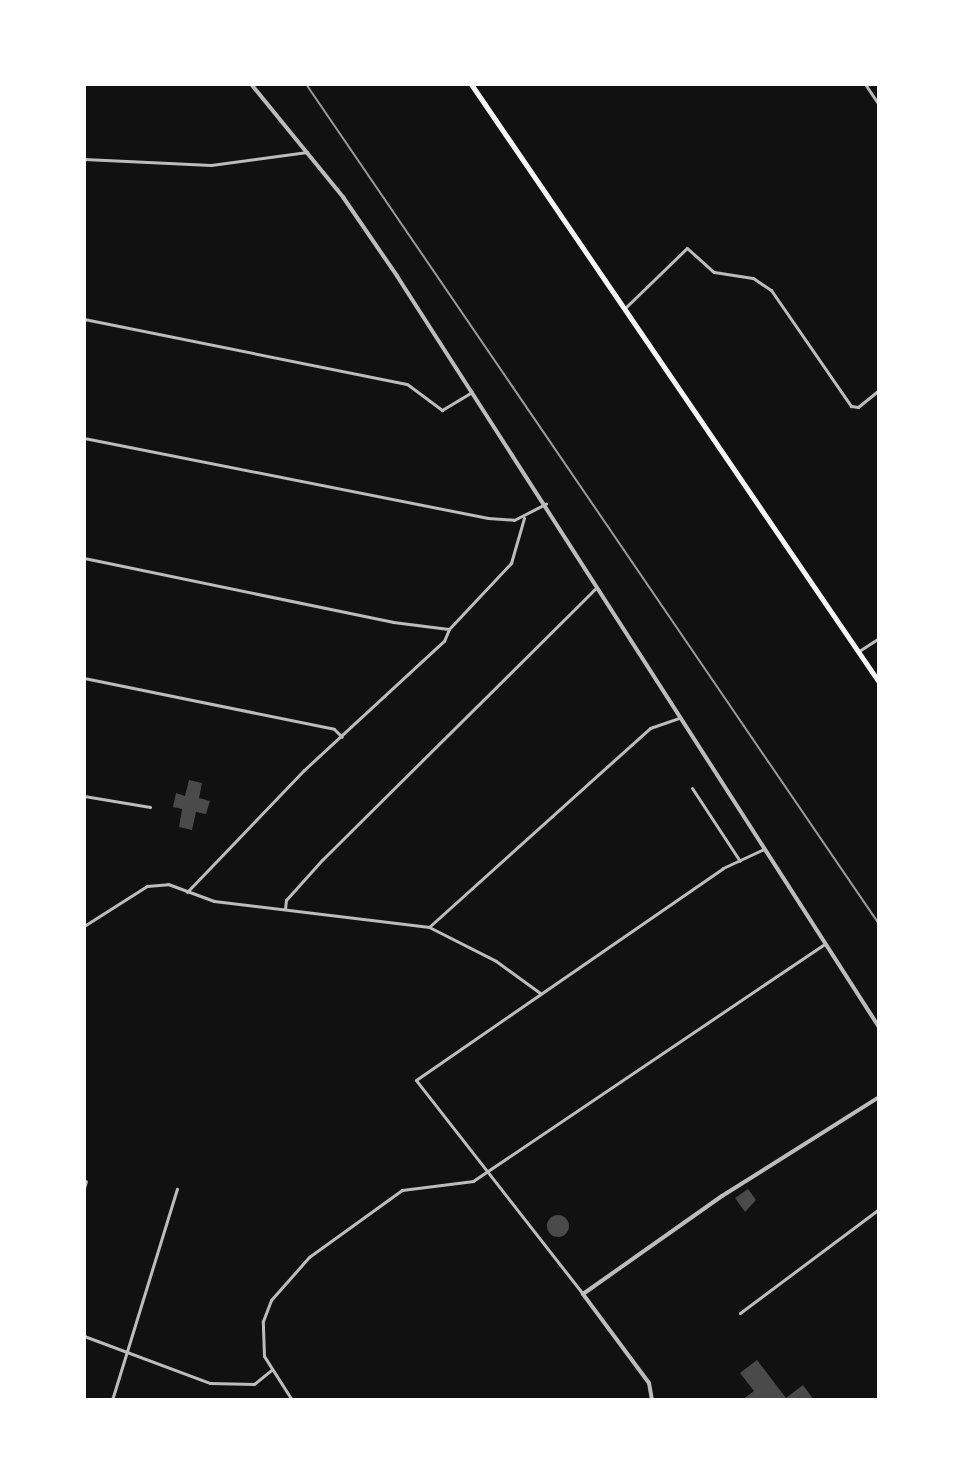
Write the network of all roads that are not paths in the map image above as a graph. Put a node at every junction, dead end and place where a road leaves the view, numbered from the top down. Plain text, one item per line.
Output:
1 (251, 84) edge
2 (472, 84) edge
3 (865, 84) edge
4 (879, 105) edge
5 (307, 152) junction
6 (84, 159) edge
7 (625, 309) junction
8 (84, 319) edge
9 (879, 390) edge
10 (472, 392) junction
11 (84, 438) edge
12 (546, 504) junction
13 (524, 518) junction
14 (84, 558) edge
15 (596, 588) junction
16 (449, 629) junction
17 (879, 638) edge
18 (859, 651) junction
19 (84, 678) edge
20 (879, 682) edge
21 (680, 718) junction
22 (342, 737) junction
23 (692, 788) dead end
24 (84, 796) edge
25 (150, 807) dead end
26 (764, 849) junction
27 (740, 861) junction
28 (187, 892) junction
29 (285, 909) junction
30 (84, 926) edge
31 (429, 927) junction
32 (825, 944) junction
33 (540, 993) junction
34 (879, 1027) edge
35 (879, 1097) edge
36 (487, 1172) junction
37 (86, 1181) dead end
38 (84, 1188) edge
39 (177, 1189) dead end
40 (879, 1209) edge
41 (583, 1294) junction
42 (740, 1313) dead end
43 (84, 1336) edge
44 (126, 1351) junction
45 (271, 1370) junction
46 (112, 1400) edge
47 (292, 1400) edge
48 (652, 1400) edge

1 - 5 street
2 - 7 main road
3 - 4 street
5 - 6 street
5 - 10 street
7 - 9 street
7 - 18 main road
8 - 10 street
10 - 12 street
11 - 13 street
12 - 13 street
12 - 15 street
13 - 16 street
14 - 16 street
15 - 21 street
15 - 29 street
16 - 22 street
17 - 18 street
18 - 20 main road
19 - 22 street
21 - 26 street
21 - 31 street
22 - 28 street
23 - 27 street
24 - 25 street
26 - 27 street
26 - 32 street
27 - 33 street
28 - 29 street
28 - 30 street
29 - 31 street
31 - 33 street
32 - 34 street
32 - 36 street
33 - 36 street
35 - 41 street
36 - 41 street
36 - 45 street
37 - 38 street
39 - 44 street
40 - 42 street
41 - 48 street
43 - 44 street
44 - 45 street
44 - 46 street
45 - 47 street

